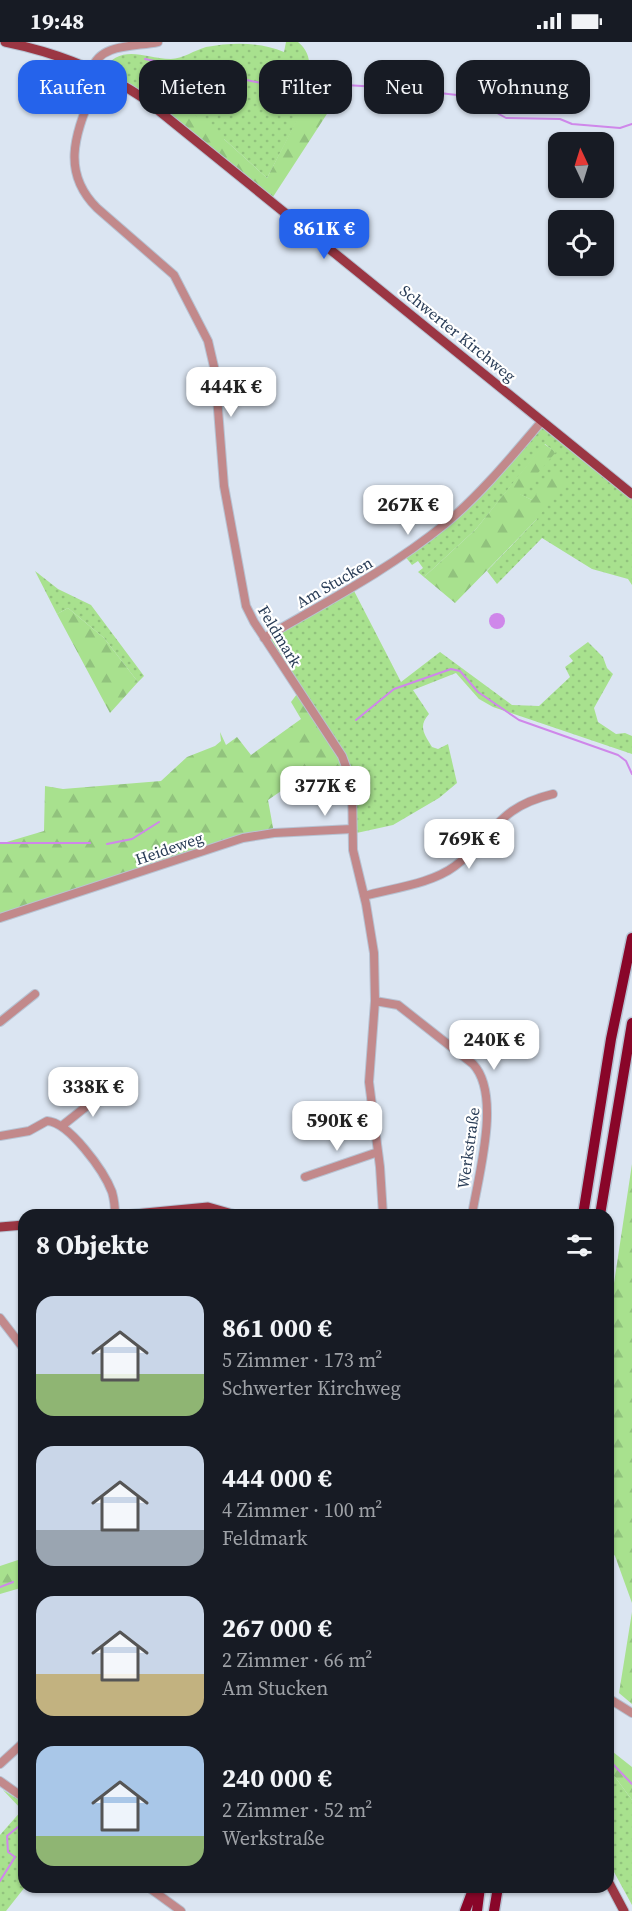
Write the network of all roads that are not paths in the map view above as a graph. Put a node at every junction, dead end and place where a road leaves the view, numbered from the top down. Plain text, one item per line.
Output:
1 (5, 42) edge
2 (158, 42) edge
3 (61, 60) edge
4 (98, 60) edge
5 (127, 88) edge
6 (83, 114) edge
7 (542, 421) junction
8 (632, 494) edge
9 (264, 638) junction
10 (553, 794) dead end
11 (352, 829) junction
12 (364, 896) junction
13 (0, 918) edge
14 (632, 938) edge
15 (35, 994) dead end
16 (375, 1000) junction
17 (0, 1022) edge
18 (632, 1023) edge
19 (107, 1090) dead end
20 (63, 1125) junction
21 (0, 1136) edge
22 (378, 1152) junction
23 (305, 1177) dead end
24 (114, 1209) edge
25 (187, 1209) edge
26 (215, 1209) edge
27 (383, 1209) edge
28 (473, 1209) edge
29 (583, 1209) edge
30 (601, 1209) edge
31 (18, 1225) edge
32 (0, 1227) edge
33 (1, 1322) edge
34 (18, 1342) edge
35 (614, 1702) edge
36 (632, 1713) edge
37 (18, 1748) edge
38 (0, 1764) edge
39 (0, 1781) edge
40 (18, 1794) edge
41 (614, 1892) edge
42 (156, 1893) edge
43 (472, 1893) edge
44 (479, 1893) edge
45 (497, 1893) edge
46 (181, 1911) edge
47 (465, 1911) edge
48 (477, 1911) edge
49 (494, 1911) edge
50 (624, 1911) edge

1 - 3 main road, Schwerter Kirchweg
2 - 4 street
5 - 7 main road, Schwerter Kirchweg
6 - 9 street, Feldmark
7 - 8 main road, Schwerter Kirchweg
7 - 9 street, Am Stucken
9 - 11 street, Feldmark
10 - 12 street
11 - 12 street, Feldmark
11 - 13 street, Heideweg
12 - 16 street, Feldmark
14 - 29 highway
15 - 17 street
16 - 22 street, Feldmark
16 - 28 street, Werkstraße
18 - 30 highway
19 - 20 street
20 - 21 street
20 - 24 street
22 - 23 street
22 - 27 street, Feldmark
25 - 26 main road
31 - 32 main road
33 - 34 street
35 - 36 street
37 - 38 street
39 - 40 street
41 - 50 main road
42 - 46 street
43 - 47 highway
44 - 48 highway
45 - 49 highway

